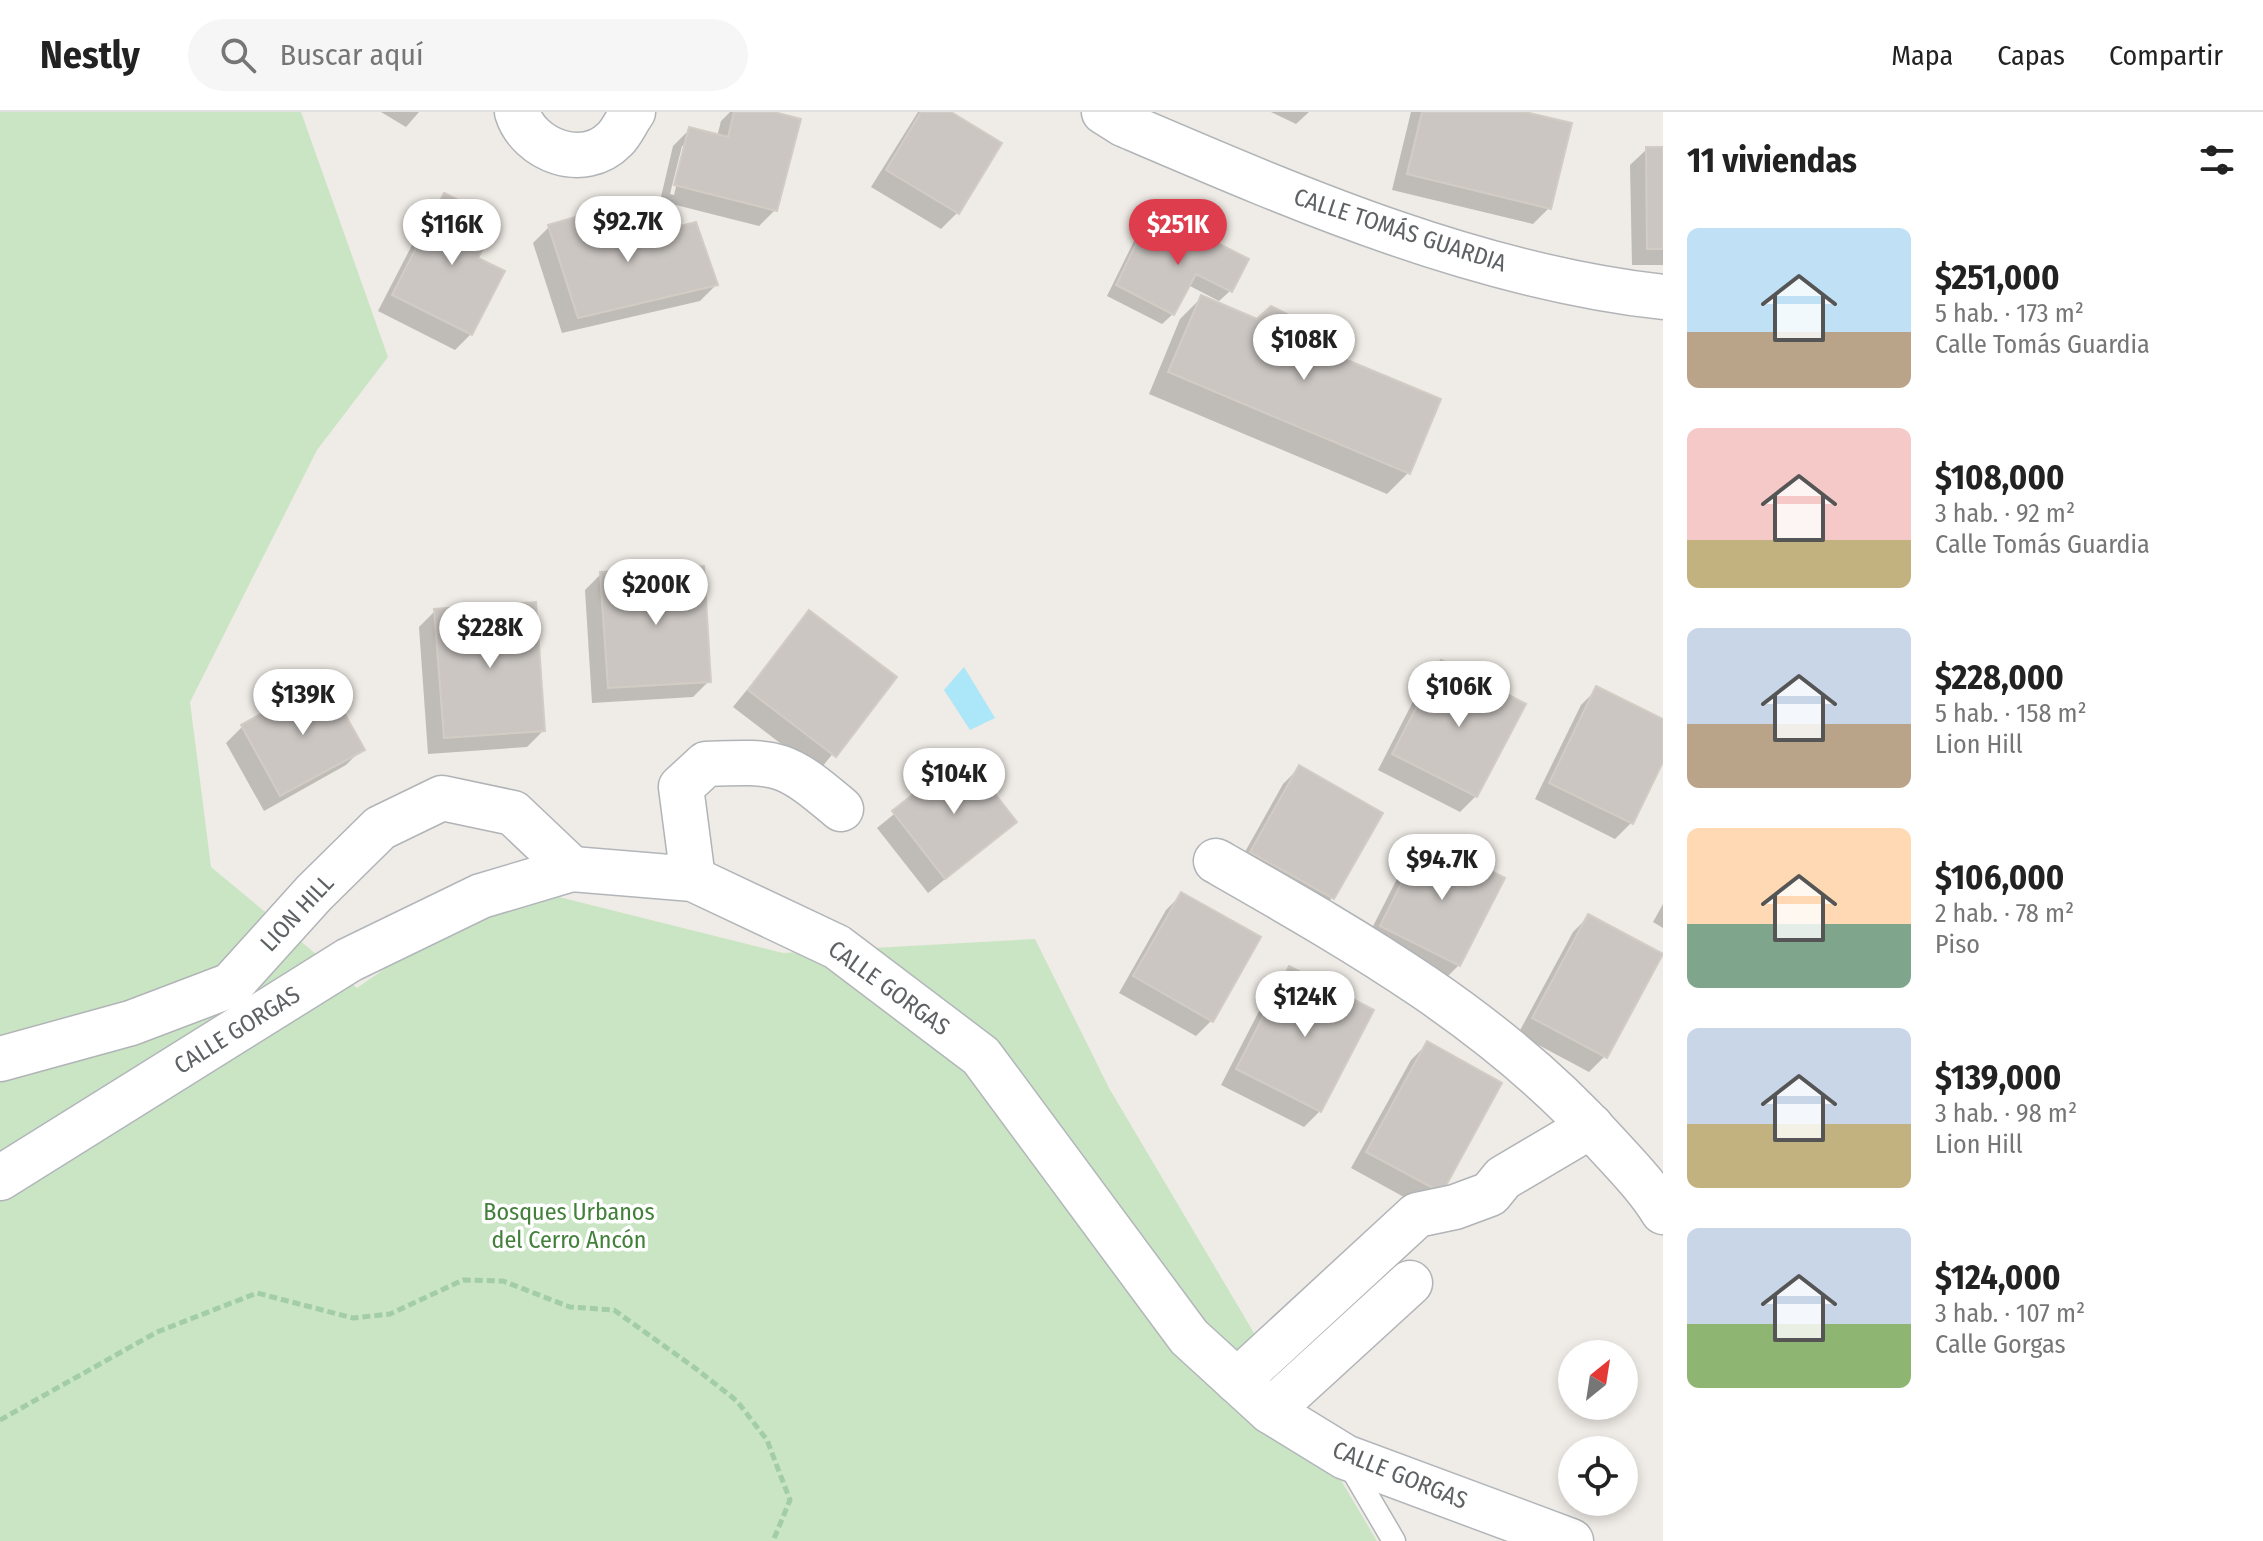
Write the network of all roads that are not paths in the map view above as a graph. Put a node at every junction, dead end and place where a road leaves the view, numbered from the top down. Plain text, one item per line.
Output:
1 (517, 112) edge
2 (633, 112) edge
3 (1104, 112) edge
4 (1663, 297) edge
5 (841, 809) dead end
6 (1216, 861) dead end
7 (572, 869) junction
8 (693, 879) junction
9 (0, 1059) edge
10 (1591, 1126) junction
11 (0, 1178) edge
12 (1663, 1212) edge
13 (1410, 1283) dead end
14 (1237, 1381) junction
15 (1270, 1411) junction
16 (1345, 1457) junction
17 (1394, 1541) edge
18 (1571, 1541) edge

1 - 2 street
3 - 4 street, CALLE TOMÁS GUARDIA
5 - 8 street
6 - 10 street
7 - 8 street, CALLE GORGAS
7 - 9 street, LION HILL
7 - 11 street, CALLE GORGAS
8 - 14 street, CALLE GORGAS
10 - 12 street
10 - 14 street
13 - 15 street
14 - 15 street, CALLE GORGAS
15 - 16 street, CALLE GORGAS
16 - 17 lane
16 - 18 street, CALLE GORGAS

